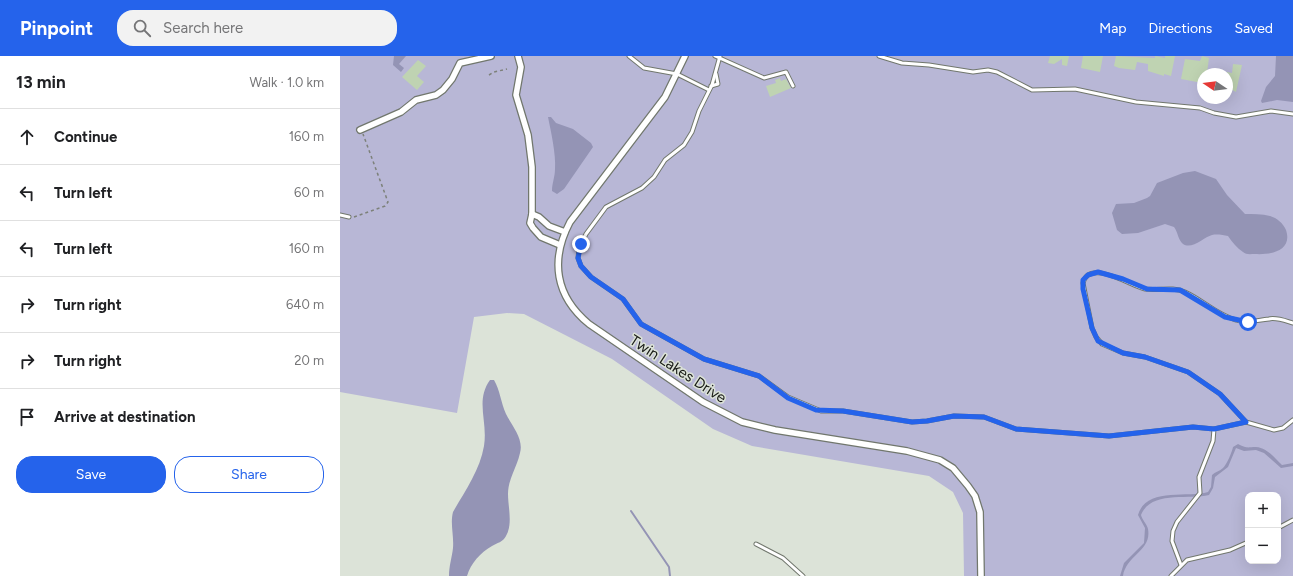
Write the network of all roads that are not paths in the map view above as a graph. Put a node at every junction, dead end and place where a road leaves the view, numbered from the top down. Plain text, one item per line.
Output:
1 (491, 56) edge
2 (518, 56) edge
3 (629, 56) edge
4 (685, 56) edge
5 (715, 56) edge
6 (879, 56) edge
7 (720, 57) edge
8 (678, 74) junction
9 (793, 86) dead end
10 (709, 90) junction
11 (1293, 114) edge
12 (362, 130) road end
13 (532, 214) junction
14 (340, 215) edge
15 (349, 217) road end
16 (565, 232) junction
17 (560, 245) junction
18 (1293, 323) edge
19 (1293, 420) edge
20 (1246, 422) junction
21 (1214, 429) junction
22 (1293, 520) edge
23 (1281, 526) edge
24 (1245, 543) edge
25 (756, 544) dead end
26 (1181, 565) junction
27 (803, 576) edge
28 (981, 576) edge
29 (1172, 576) edge

1 - 12 street
2 - 13 street
3 - 8 lane
4 - 8 street, Twin Lakes Drive
5 - 7 lane
6 - 11 lane
7 - 9 lane
7 - 10 lane
8 - 10 lane
8 - 16 street, Twin Lakes Drive
10 - 21 lane
13 - 16 street
13 - 17 street
14 - 15 lane
16 - 17 street, Twin Lakes Drive
17 - 28 street, Twin Lakes Drive
18 - 20 lane
19 - 20 lane
20 - 21 lane
21 - 26 lane
22 - 23 lane
24 - 26 lane
25 - 27 lane
26 - 29 lane

